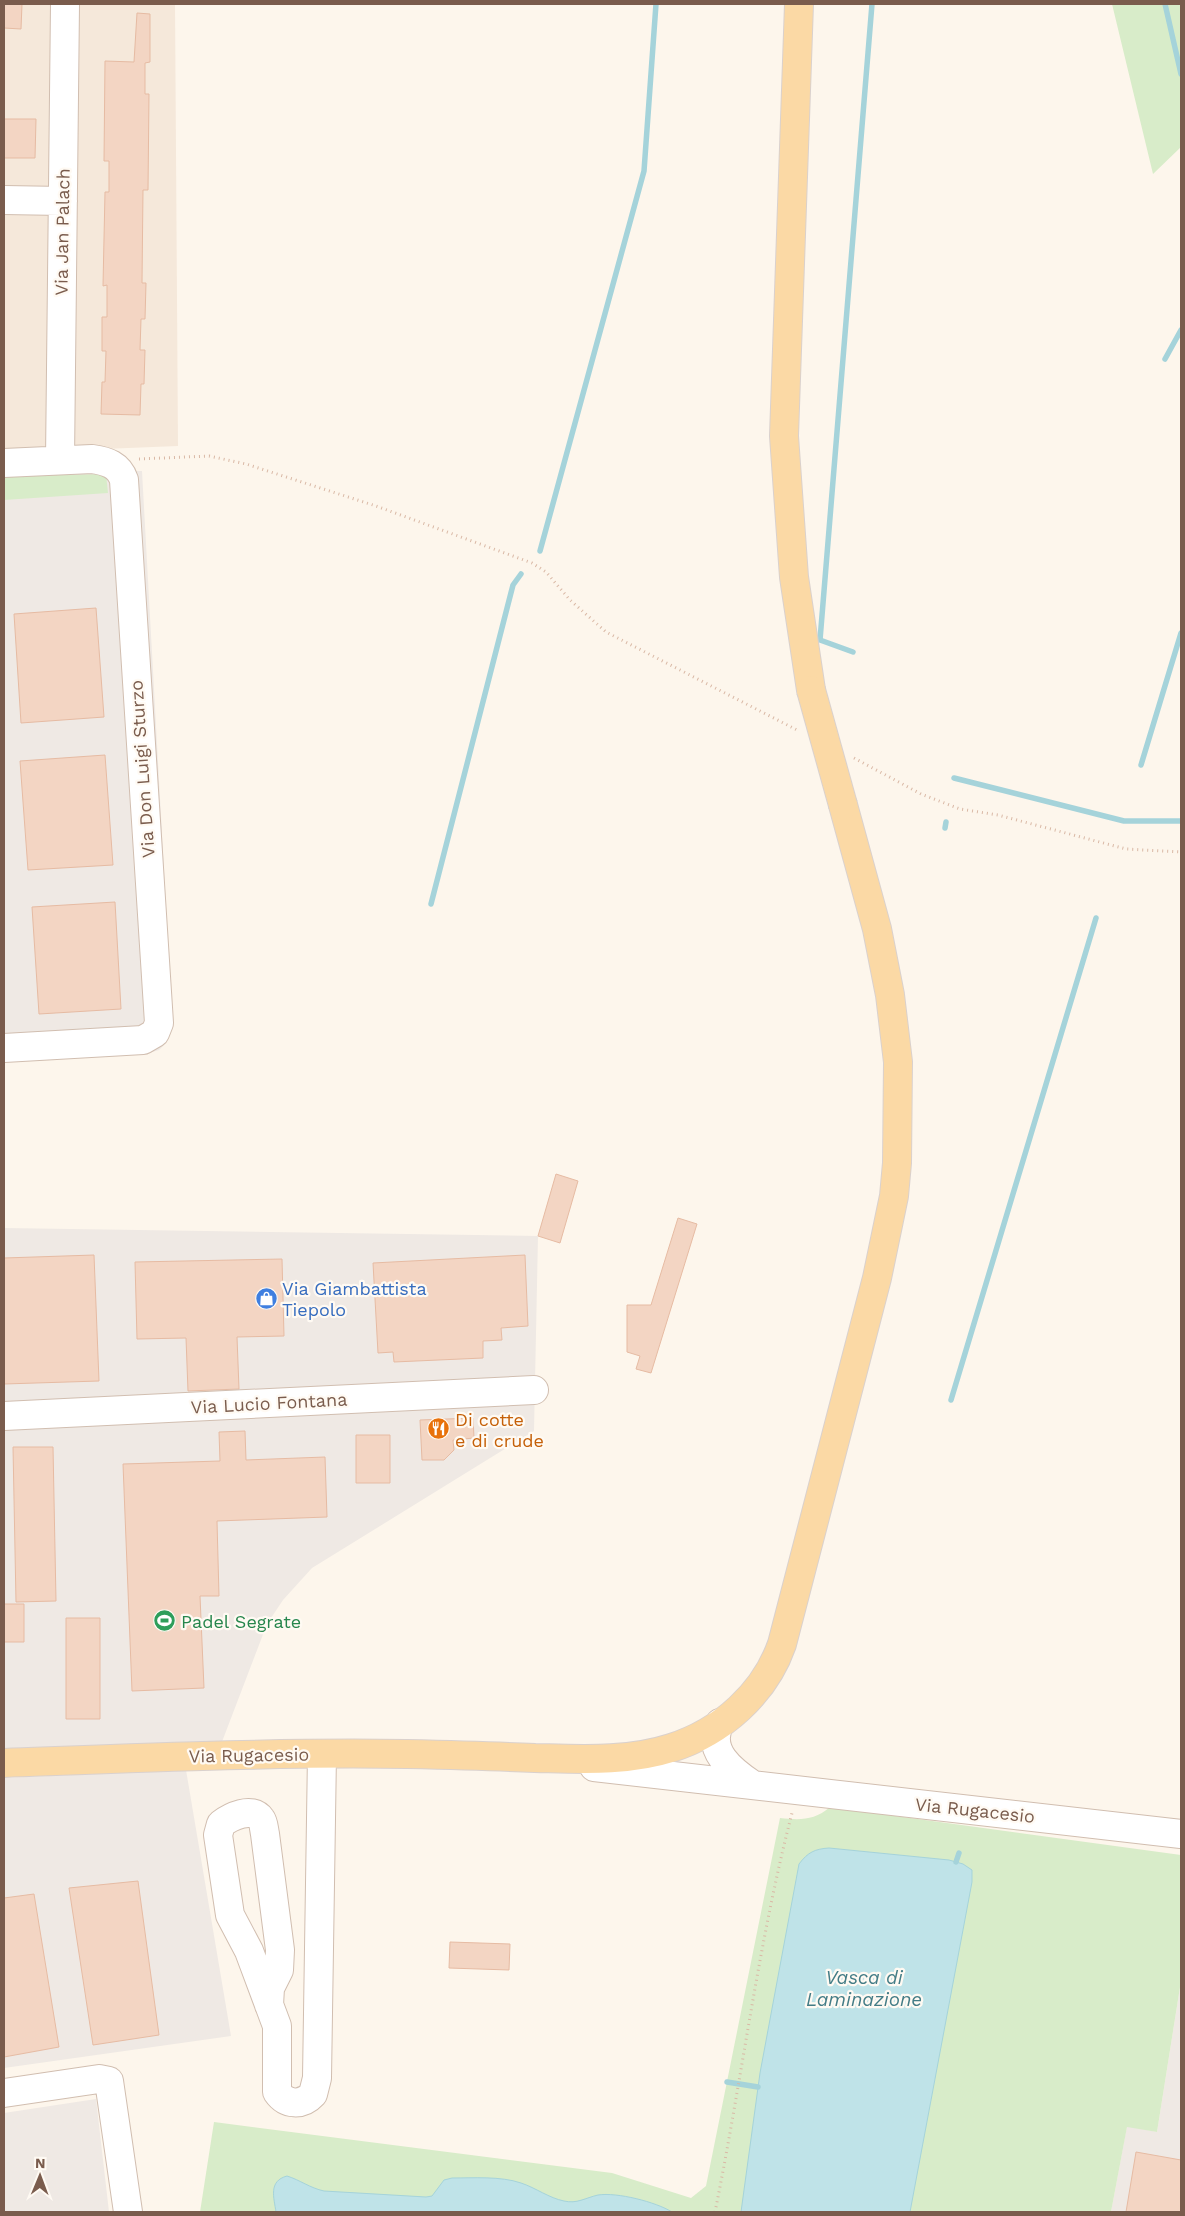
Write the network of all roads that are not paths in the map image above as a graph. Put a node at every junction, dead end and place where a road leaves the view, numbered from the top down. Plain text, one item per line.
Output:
1 (65, 4) edge
2 (799, 4) edge
3 (4, 200) edge
4 (63, 201) junction
5 (60, 460) junction
6 (4, 463) edge
7 (4, 1048) edge
8 (534, 1390) dead end
9 (4, 1416) edge
10 (718, 1733) junction
11 (322, 1754) junction
12 (495, 1756) junction
13 (4, 1763) edge
14 (760, 1786) junction
15 (1181, 1834) edge
16 (269, 2005) junction
17 (4, 2093) edge
18 (128, 2212) edge

1 - 4 street, Via Jan Palach
2 - 10 main road, Via Rugacesio, bridge
3 - 4 street
4 - 5 street, Via Jan Palach
5 - 6 street
5 - 7 street, Via Don Luigi Sturzo
8 - 9 street, Via Lucio Fontana
10 - 12 main road, Via Rugacesio
10 - 14 street
11 - 12 main road, Via Rugacesio
11 - 13 main road, Via Rugacesio
11 - 16 street
12 - 14 street, Via Rugacesio
14 - 15 street, Via Rugacesio
16 - 16 street
17 - 18 street

